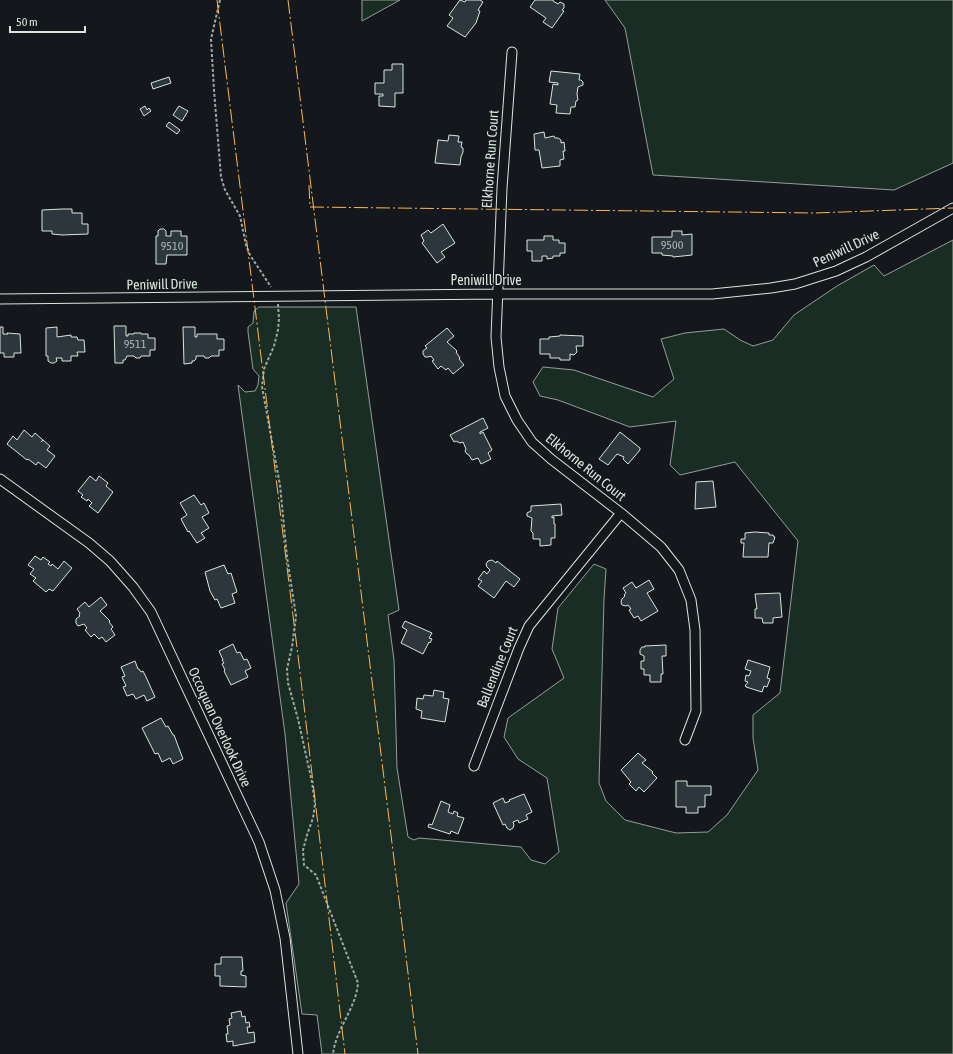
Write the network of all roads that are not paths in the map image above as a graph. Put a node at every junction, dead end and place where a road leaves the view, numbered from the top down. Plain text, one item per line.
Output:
1 (512, 52) dead end
2 (953, 208) edge
3 (498, 294) junction
4 (0, 299) edge
5 (0, 479) edge
6 (621, 513) junction
7 (685, 740) dead end
8 (474, 766) dead end
9 (298, 1054) edge

1 - 3 street, Elkhorne Run Court
2 - 3 street, Peniwill Drive
3 - 4 street, Peniwill Drive
3 - 6 street, Elkhorne Run Court
5 - 9 street, Occoquan Overlook Drive
6 - 7 street, Elkhorne Run Court
6 - 8 street, Ballendine Court

